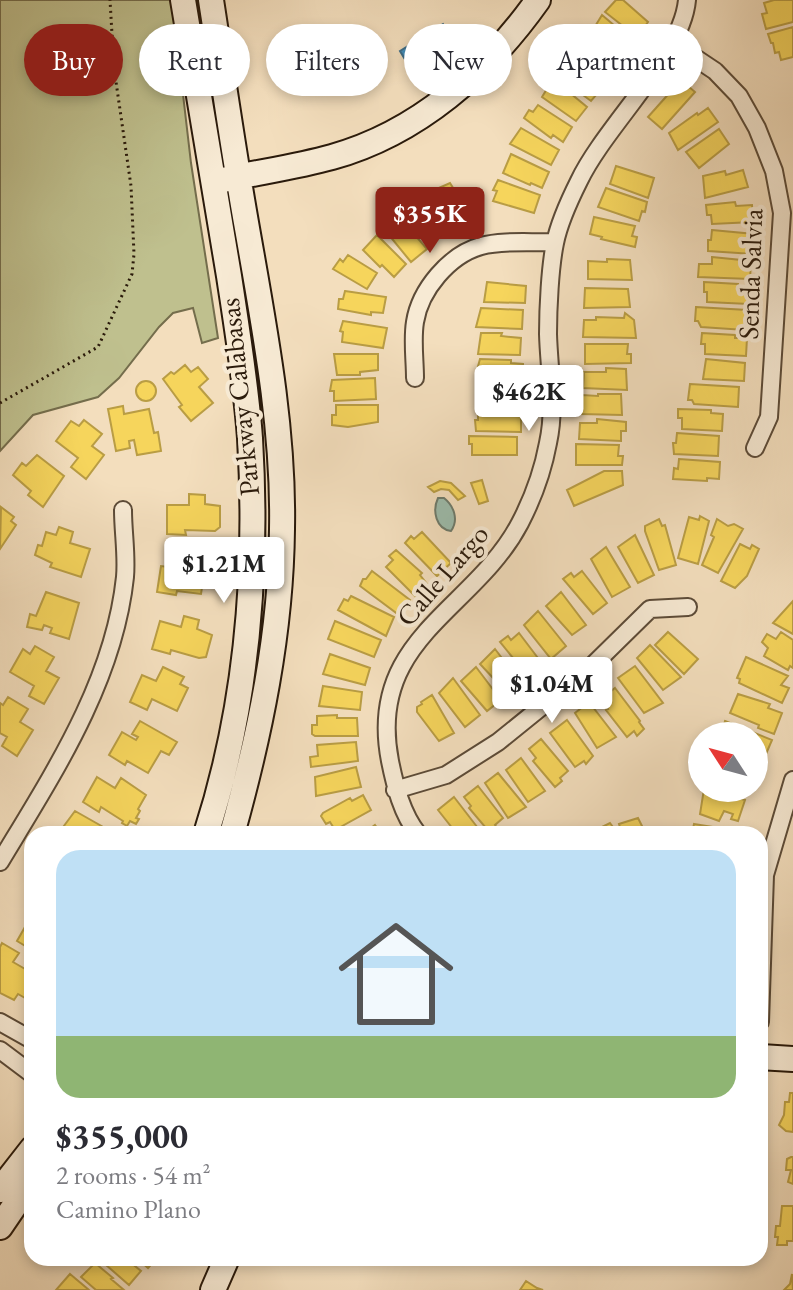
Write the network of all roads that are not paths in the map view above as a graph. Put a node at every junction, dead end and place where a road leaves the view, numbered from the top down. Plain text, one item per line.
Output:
1 (183, 0) edge
2 (211, 0) edge
3 (538, 0) edge
4 (687, 0) edge
5 (680, 24) edge
6 (703, 63) edge
7 (634, 96) edge
8 (238, 177) junction
9 (213, 181) junction
10 (555, 242) junction
11 (415, 378) dead end
12 (755, 448) dead end
13 (123, 510) dead end
14 (688, 607) dead end
15 (793, 780) edge
16 (395, 790) junction
17 (208, 826) edge
18 (234, 826) edge
19 (414, 826) edge
20 (0, 862) edge
21 (768, 865) edge
22 (0, 1022) edge
23 (24, 1036) edge
24 (24, 1039) edge
25 (4, 1054) edge
26 (768, 1057) edge
27 (793, 1059) edge
28 (24, 1068) edge
29 (24, 1159) edge
30 (0, 1190) edge
31 (24, 1192) edge
32 (0, 1227) edge
33 (224, 1266) edge
34 (213, 1290) edge

1 - 9 street, Parkway Calabasas
2 - 8 street, Parkway Calabasas
3 - 8 street
4 - 5 street, Calle Largo
6 - 12 street, Senda Salvia
7 - 10 street, Calle Largo
8 - 9 street
8 - 18 street, Parkway Calabasas
9 - 17 street, Parkway Calabasas
10 - 11 street
10 - 16 street, Calle Largo
13 - 20 street
14 - 16 street
15 - 21 street
16 - 19 street, Calle Largo
22 - 23 street
24 - 25 street
25 - 28 street
26 - 27 street
29 - 30 street
31 - 32 street
33 - 34 street

